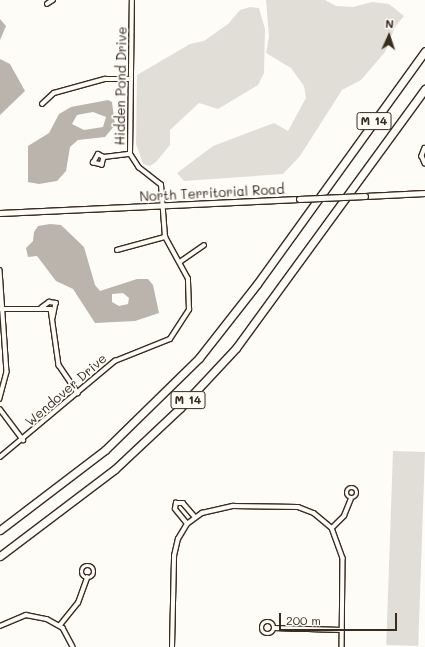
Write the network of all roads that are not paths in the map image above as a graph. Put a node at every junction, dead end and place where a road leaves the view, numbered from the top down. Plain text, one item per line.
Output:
1 (53, 0) edge
2 (132, 0) edge
3 (47, 4) dead end
4 (425, 51) edge
5 (131, 79) junction
6 (425, 89) edge
7 (42, 104) dead end
8 (425, 148) edge
9 (130, 154) junction
10 (104, 157) dead end
11 (425, 163) edge
12 (425, 193) edge
13 (163, 206) junction
14 (0, 213) edge
15 (165, 237) junction
16 (204, 244) dead end
17 (117, 250) dead end
18 (180, 262) junction
19 (0, 270) edge
20 (0, 291) edge
21 (41, 308) junction
22 (1, 309) junction
23 (53, 318) junction
24 (78, 394) junction
25 (0, 399) edge
26 (0, 409) edge
27 (2, 415) edge
28 (23, 440) junction
29 (0, 457) edge
30 (351, 499) dead end
31 (195, 517) junction
32 (188, 524) junction
33 (332, 528) junction
34 (0, 530) edge
35 (0, 556) edge
36 (87, 578) dead end
37 (60, 625) junction
38 (0, 626) edge
39 (274, 628) dead end
40 (342, 630) junction
41 (73, 647) edge
42 (172, 647) edge
43 (342, 647) edge

1 - 3 street
2 - 5 street, Hidden Pond Drive
4 - 34 highway, M 14
5 - 7 street
5 - 9 street, Hidden Pond Drive
6 - 35 highway, M 14
8 - 11 street
9 - 10 street
9 - 13 street, Hidden Pond Drive
12 - 13 main road, North Territorial Road, bridge
13 - 14 main road, North Territorial Road
13 - 15 street, Wendover Drive
15 - 17 street
15 - 18 street, Wendover Drive
16 - 18 street
18 - 24 street, Wendover Drive
19 - 20 street
20 - 22 street
21 - 22 street
21 - 23 street
21 - 23 street
22 - 25 street
23 - 24 street
24 - 28 street, Wendover Drive
26 - 27 street
27 - 28 street
28 - 29 street, Wendover Drive
30 - 33 street
31 - 32 street
31 - 32 street
31 - 33 street
32 - 42 street
33 - 40 street
36 - 37 street
37 - 38 street
37 - 41 street
39 - 40 street
40 - 43 street

